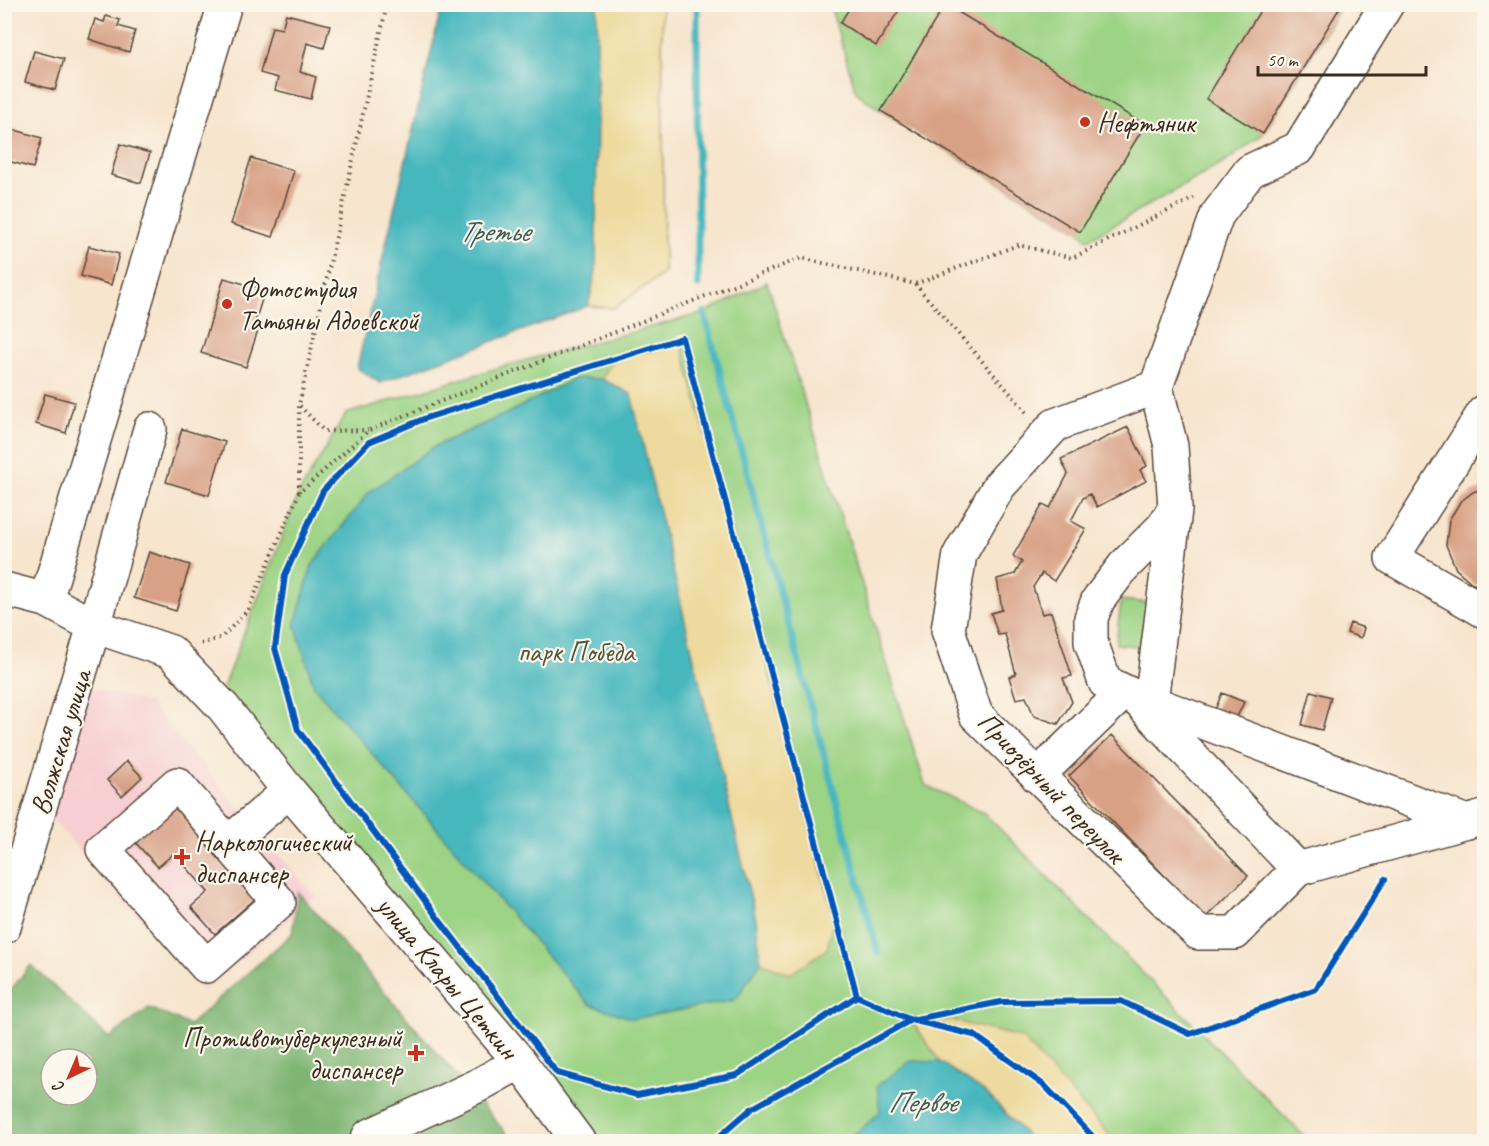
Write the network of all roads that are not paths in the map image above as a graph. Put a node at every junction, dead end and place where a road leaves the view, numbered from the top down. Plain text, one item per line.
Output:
1 (225, 4) edge
2 (1387, 4) edge
3 (1156, 387) junction
4 (1485, 412) edge
5 (150, 429) dead end
6 (1175, 508) junction
7 (4, 589) edge
8 (46, 600) junction
9 (1485, 611) edge
10 (94, 626) junction
11 (1138, 697) junction
12 (1037, 776) junction
13 (289, 791) junction
14 (1476, 819) edge
15 (228, 843) junction
16 (1299, 869) junction
17 (4, 927) edge
18 (520, 1062) junction
19 (366, 1142) edge
20 (579, 1142) edge

1 - 8 street
2 - 3 street
3 - 6 street
3 - 12 street, Приозёрный переулок
4 - 9 street
5 - 10 street, Волжская улица
6 - 11 street
6 - 11 street
7 - 8 street, улица Клары Цеткин
8 - 10 street, улица Клары Цеткин
10 - 13 street, улица Клары Цеткин
10 - 17 street, Волжская улица
11 - 12 street
11 - 14 street
11 - 16 street
12 - 16 street, Приозёрный переулок
13 - 15 street
13 - 18 street, улица Клары Цеткин
14 - 16 street
15 - 15 street
18 - 19 street
18 - 20 street, улица Клары Цеткин

